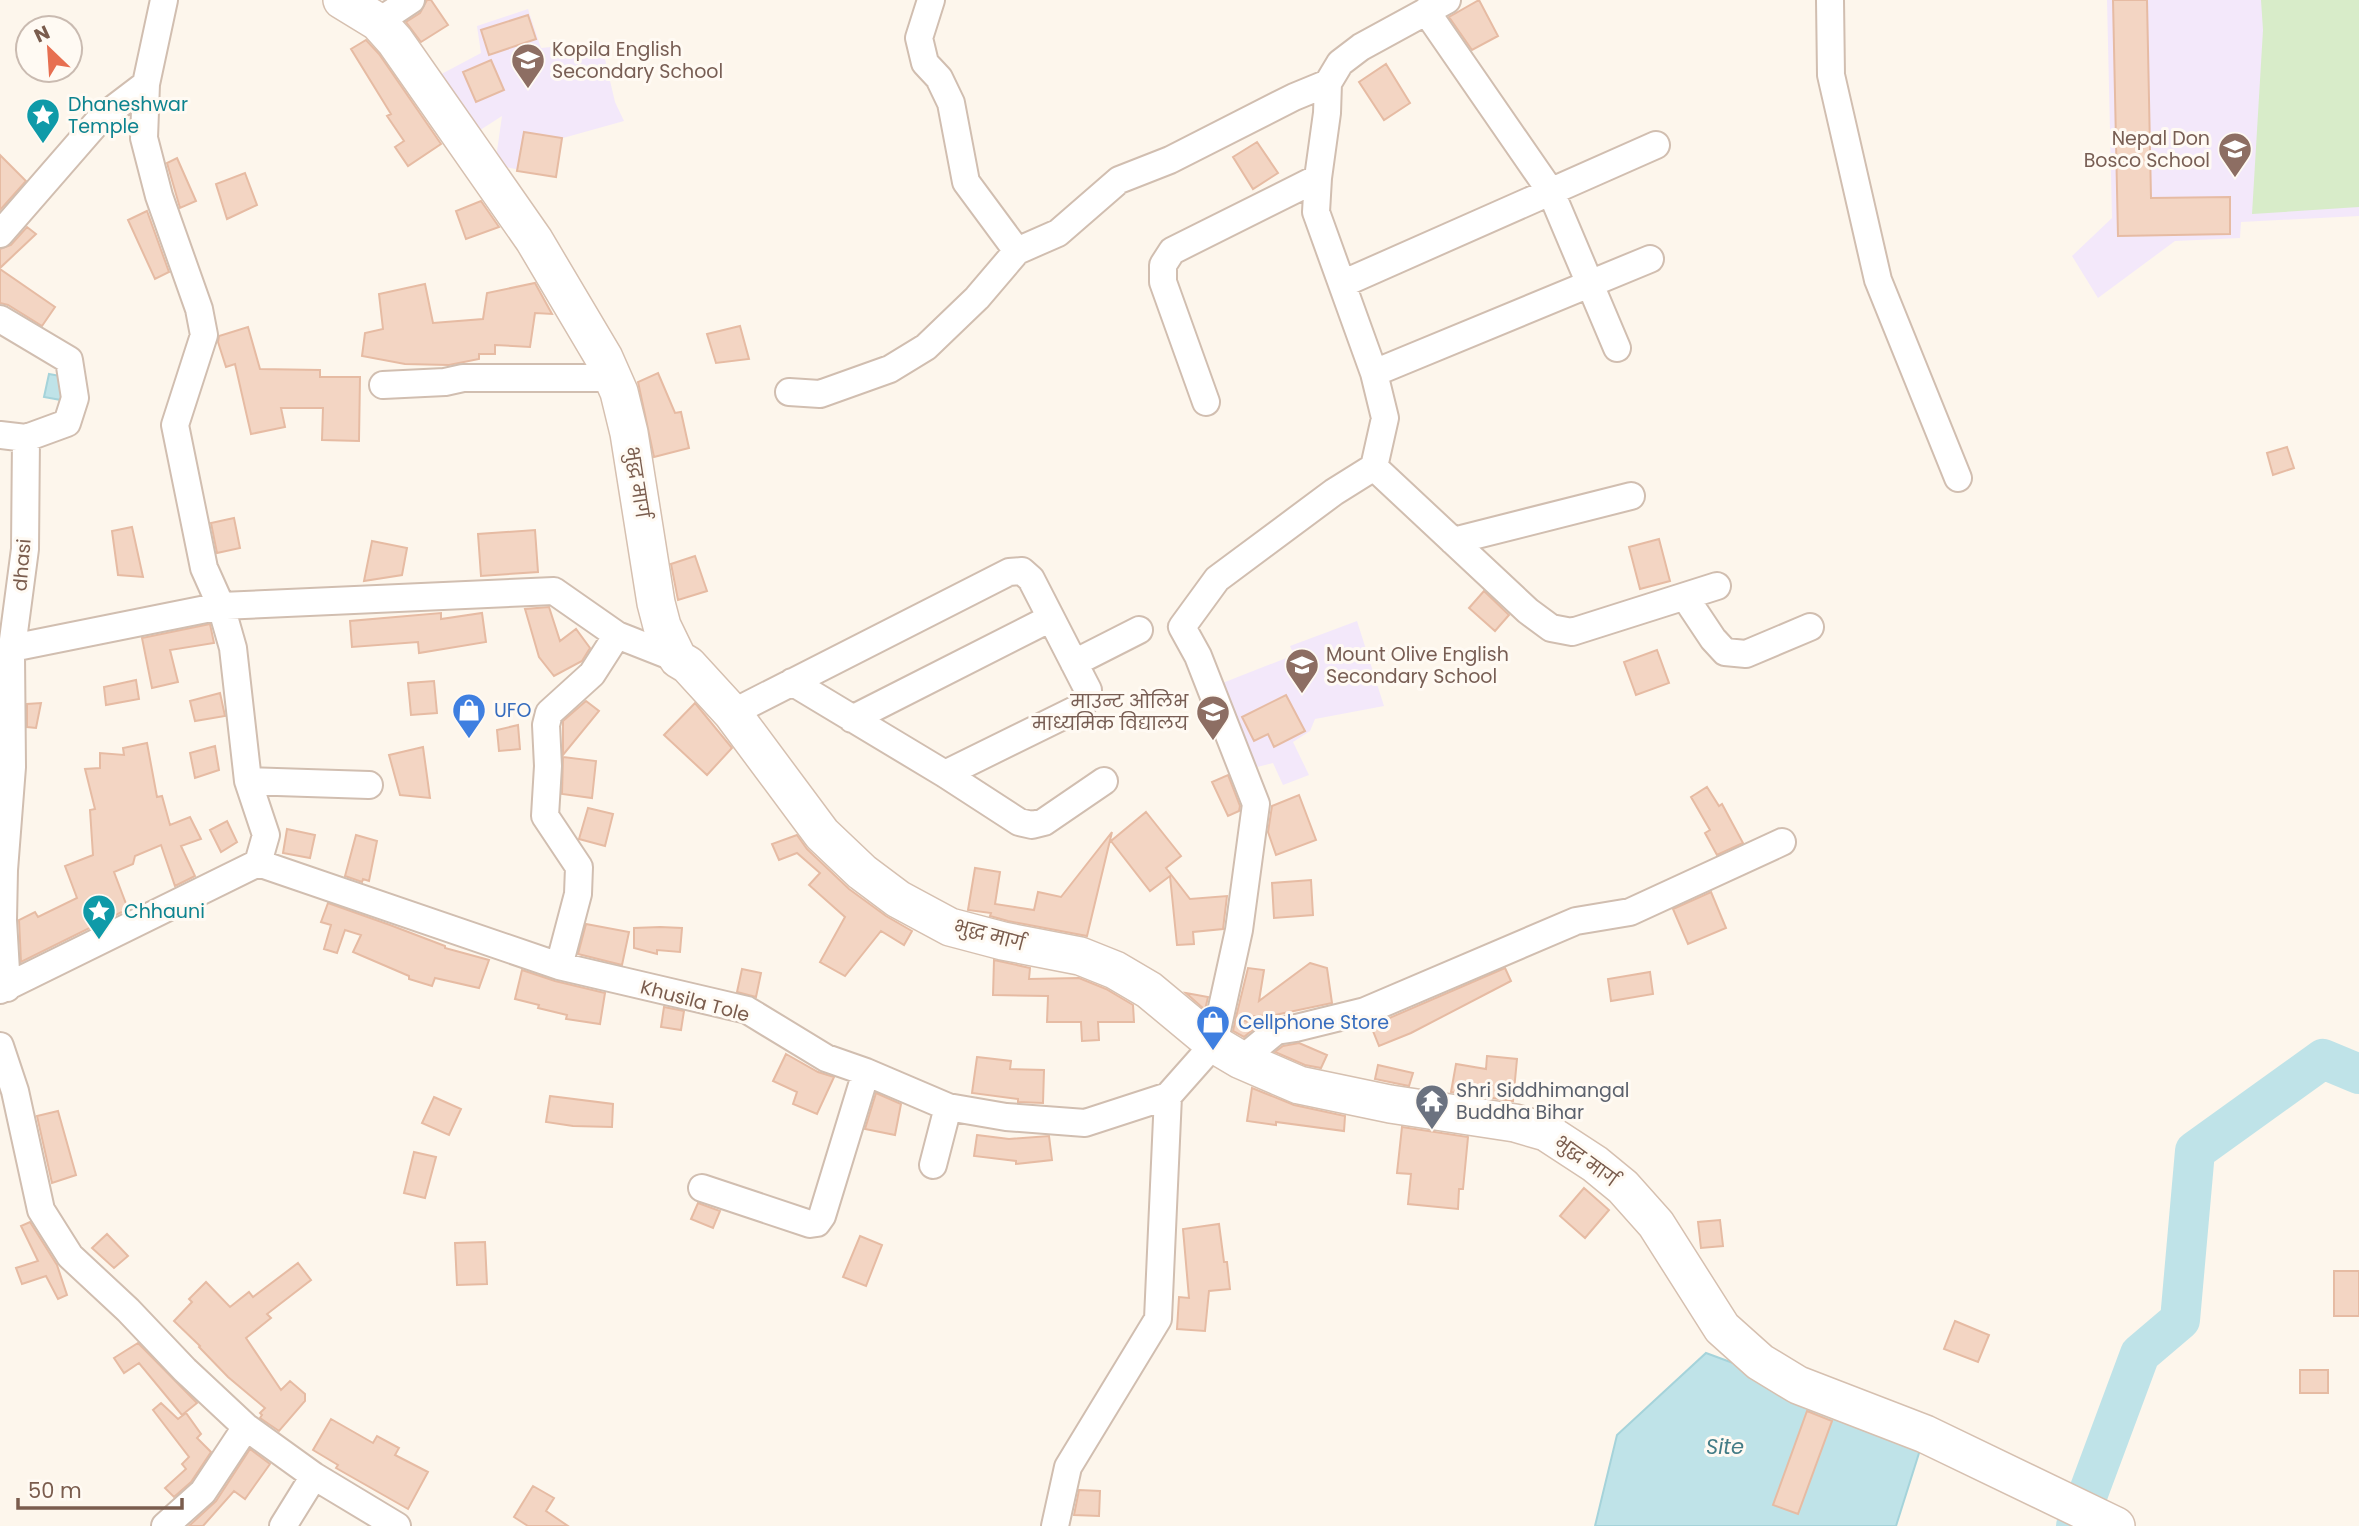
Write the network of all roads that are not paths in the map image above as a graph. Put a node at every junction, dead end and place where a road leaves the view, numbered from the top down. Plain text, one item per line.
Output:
1 (164, 0) edge
2 (342, 0) edge
3 (411, 0) edge
4 (931, 0) edge
5 (1830, 0) edge
6 (1437, 6) edge
7 (378, 22) junction
8 (1328, 83) junction
9 (146, 84) junction
10 (1656, 145) dead end
11 (1318, 178) junction
12 (1551, 192) junction
13 (0, 234) edge
14 (1017, 251) junction
15 (1650, 259) dead end
16 (1589, 282) junction
17 (1342, 284) junction
18 (0, 319) edge
19 (1617, 348) dead end
20 (1374, 373) junction
21 (613, 378) junction
22 (383, 384) dead end
23 (789, 392) dead end
24 (1206, 402) dead end
25 (13, 436) edge
26 (1374, 467) junction
27 (1958, 478) dead end
28 (1631, 496) dead end
29 (1454, 541) junction
30 (1717, 586) dead end
31 (1685, 597) junction
32 (221, 606) junction
33 (1051, 618) junction
34 (1810, 627) dead end
35 (1139, 630) dead end
36 (617, 635) junction
37 (13, 644) junction
38 (678, 659) junction
39 (1074, 663) junction
40 (792, 682) junction
41 (732, 713) junction
42 (852, 719) junction
43 (945, 775) junction
44 (247, 781) junction
45 (1104, 781) dead end
46 (369, 786) dead end
47 (1782, 842) dead end
48 (258, 863) junction
49 (559, 966) junction
50 (3, 989) edge
51 (0, 1046) edge
52 (1227, 1052) junction
53 (866, 1072) junction
54 (1168, 1096) junction
55 (948, 1107) junction
56 (933, 1166) dead end
57 (702, 1188) dead end
58 (246, 1427) junction
59 (314, 1476) junction
60 (165, 1526) edge
61 (283, 1526) edge
62 (397, 1526) edge
63 (1055, 1526) edge
64 (2116, 1526) edge

1 - 9 street
2 - 7 street, भुद्ध मार्ग
3 - 7 street
4 - 14 street
5 - 27 street
6 - 8 street
6 - 12 street
7 - 21 street, भुद्ध मार्ग
8 - 11 street
8 - 14 street
9 - 13 street
9 - 32 street
10 - 12 street
11 - 17 street
11 - 24 street
12 - 16 street
12 - 17 street
14 - 23 street
15 - 16 street
16 - 19 street
16 - 20 street
17 - 20 street
18 - 25 street
20 - 26 street
21 - 22 street
21 - 38 street, भुद्ध मार्ग
25 - 37 street, dhasi
26 - 29 street
26 - 52 street
28 - 29 street
29 - 31 street
30 - 31 street
31 - 34 street
32 - 36 street
32 - 37 street
32 - 44 street
33 - 39 street
33 - 40 street
33 - 42 street
35 - 39 street
36 - 38 street
36 - 49 street
37 - 50 street, dhasi
38 - 41 street, भुद्ध मार्ग
39 - 43 street
40 - 41 street
40 - 42 street
41 - 52 street, भुद्ध मार्ग
42 - 43 street
43 - 45 street
44 - 46 street
44 - 48 street
47 - 52 street
48 - 49 street, Khusila Tole
48 - 50 street
49 - 53 street, Khusila Tole
51 - 58 street
52 - 54 street
52 - 64 street, भुद्ध मार्ग
53 - 55 street, Khusila Tole
53 - 57 street
54 - 55 street, Khusila Tole
54 - 63 street
55 - 56 street
58 - 59 street
58 - 60 street
59 - 61 street
59 - 62 street

